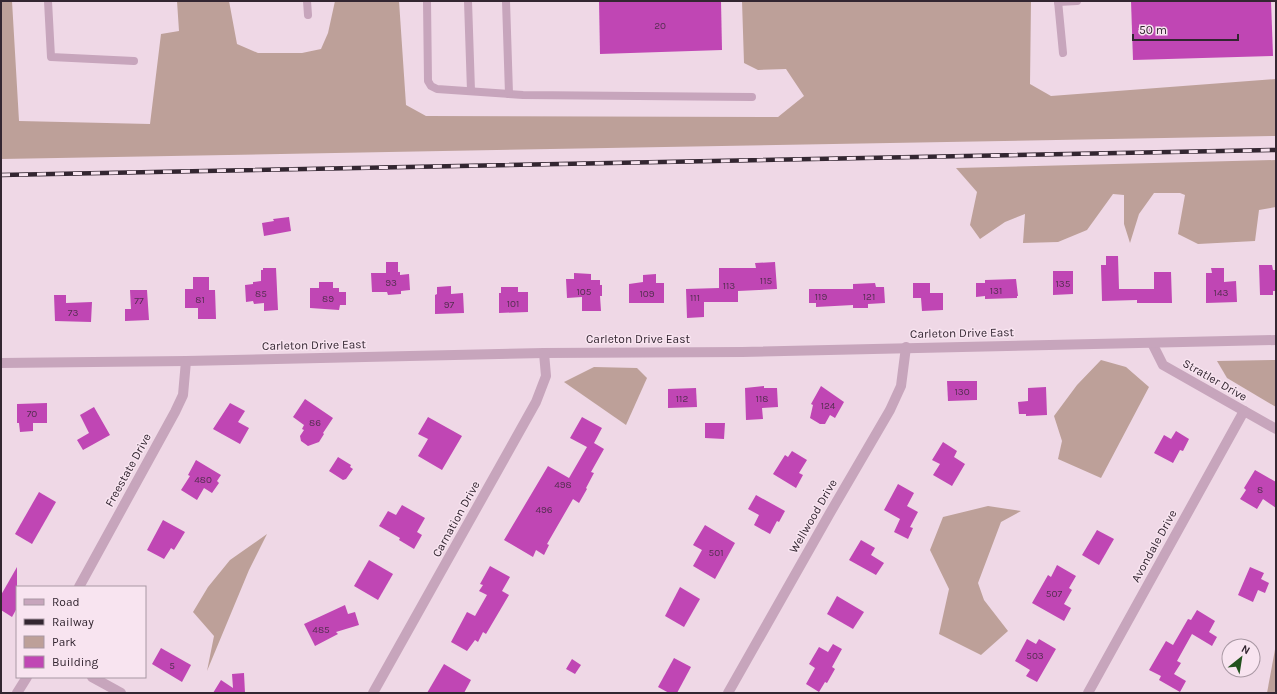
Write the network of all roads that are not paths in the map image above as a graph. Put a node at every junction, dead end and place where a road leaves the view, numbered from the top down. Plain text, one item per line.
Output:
1 (48, 1) edge
2 (307, 1) edge
3 (427, 1) edge
4 (468, 1) edge
5 (506, 1) edge
6 (1058, 1) edge
7 (1077, 1) edge
8 (308, 15) dead end
9 (1064, 53) dead end
10 (134, 60) dead end
11 (471, 91) junction
12 (509, 94) junction
13 (752, 96) dead end
14 (1276, 340) edge
15 (1152, 343) junction
16 (906, 347) junction
17 (544, 353) junction
18 (186, 361) junction
19 (1, 363) edge
20 (1244, 411) junction
21 (1276, 429) edge
22 (80, 586) edge
23 (26, 678) edge
24 (94, 678) edge
25 (18, 693) edge
26 (121, 693) edge
27 (373, 693) edge
28 (728, 693) edge
29 (1088, 693) edge

1 - 10 lane
2 - 8 lane
3 - 11 lane
4 - 11 lane
5 - 12 lane
6 - 7 lane
6 - 9 lane
11 - 12 lane
12 - 13 lane
14 - 15 street, Carleton Drive East
15 - 16 street, Carleton Drive East
15 - 20 street, Stratler Drive
16 - 17 street, Carleton Drive East
16 - 28 street, Wellwood Drive
17 - 18 street, Carleton Drive East
17 - 27 street, Carnation Drive
18 - 19 street, Carleton Drive East
18 - 22 street, Freestate Drive
20 - 21 street, Stratler Drive
20 - 29 street, Avondale Drive
23 - 25 street
24 - 26 street

